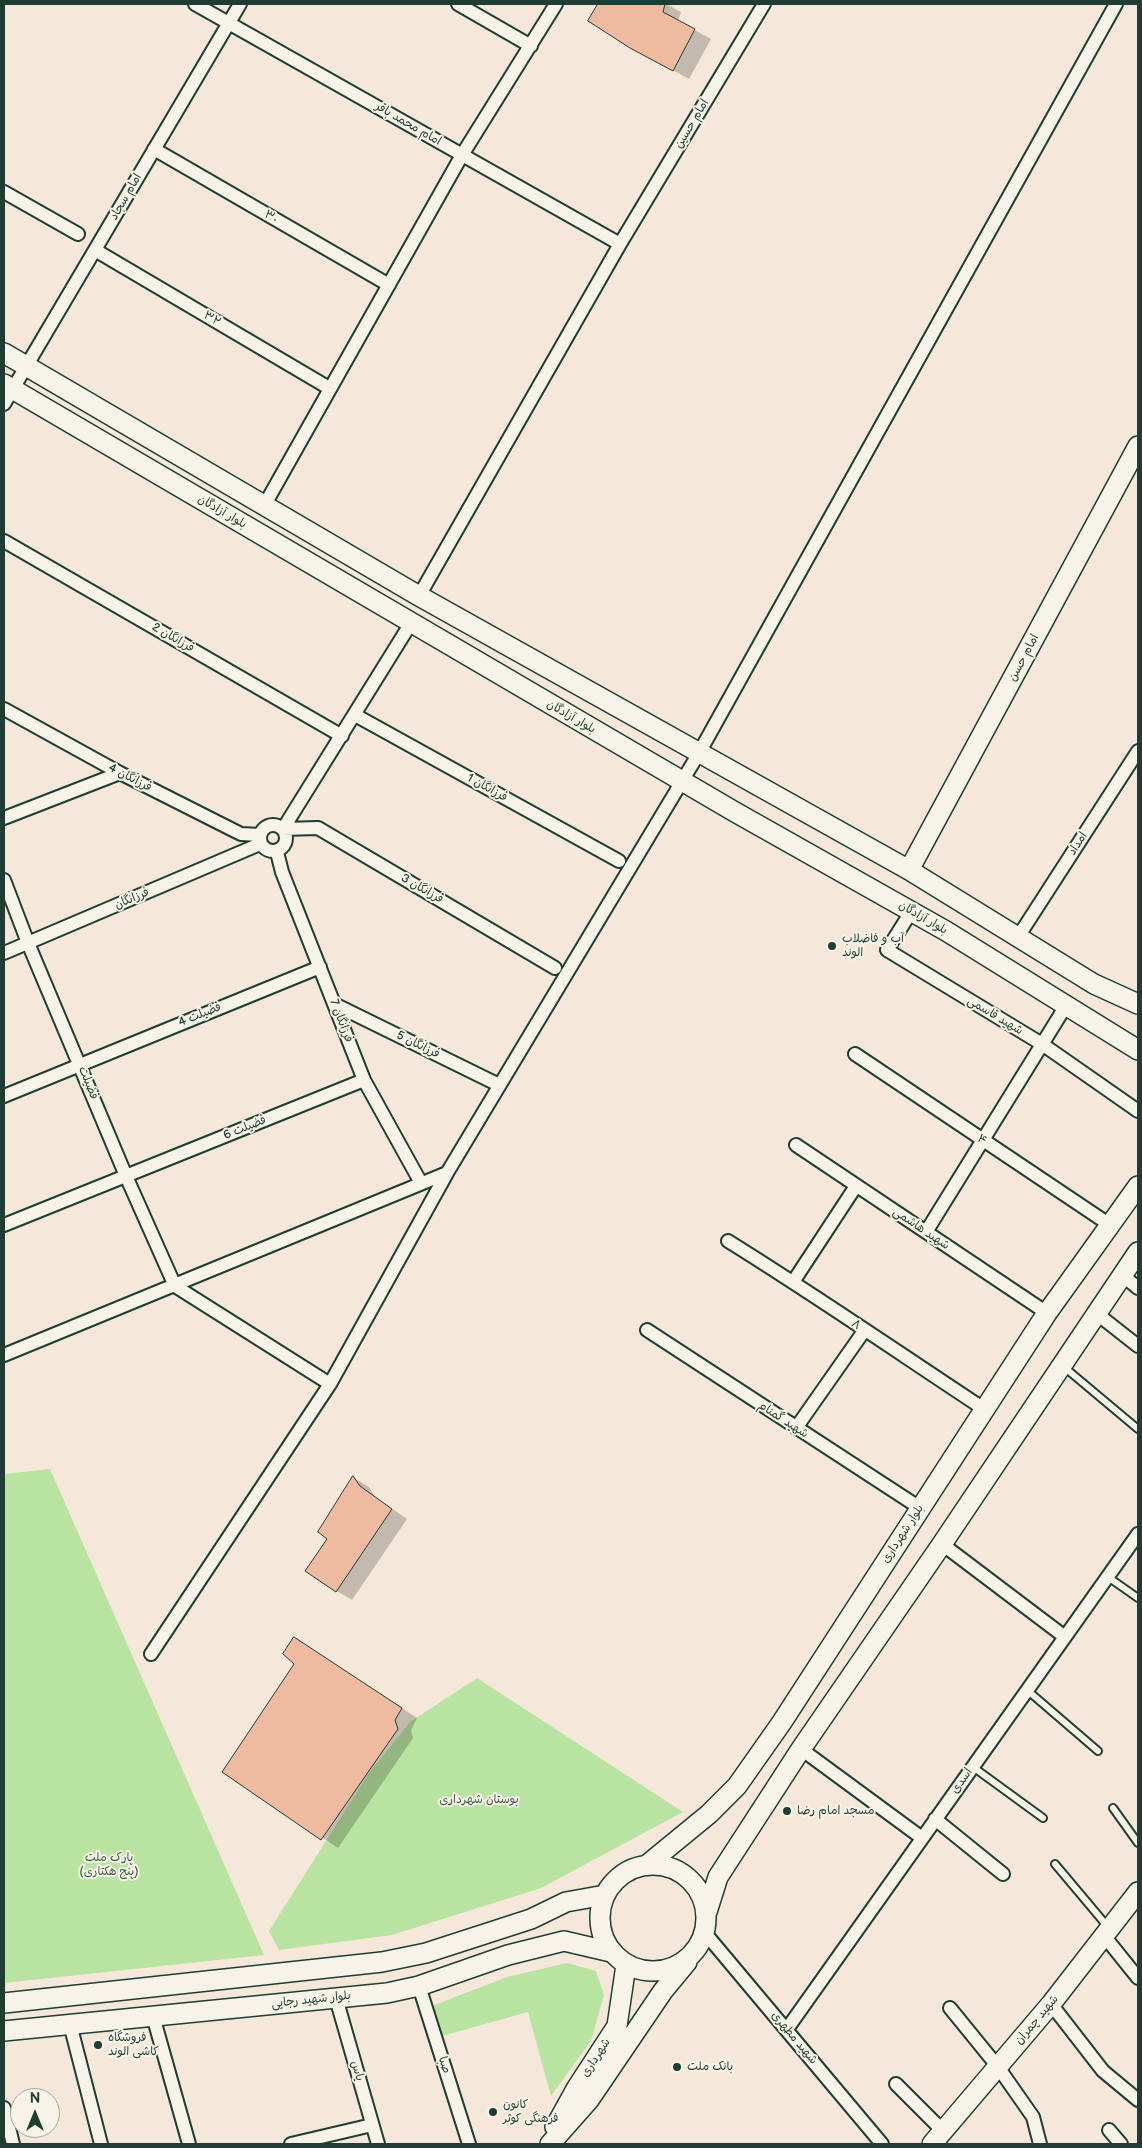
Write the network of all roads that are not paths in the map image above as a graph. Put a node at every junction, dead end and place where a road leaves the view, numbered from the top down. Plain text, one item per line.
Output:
1 (195, 4) edge
2 (240, 4) edge
3 (458, 4) edge
4 (556, 4) edge
5 (764, 4) edge
6 (1116, 4) edge
7 (228, 23) junction
8 (531, 46) junction
9 (154, 149) junction
10 (462, 155) junction
11 (4, 192) edge
12 (78, 234) dead end
13 (620, 244) junction
14 (95, 250) junction
15 (388, 285) junction
16 (4, 353) edge
17 (26, 366) junction
18 (329, 388) junction
19 (7, 393) edge
20 (1138, 446) edge
21 (264, 506) junction
22 (4, 541) edge
23 (419, 596) junction
24 (412, 623) junction
25 (4, 709) edge
26 (355, 715) junction
27 (342, 736) junction
28 (1138, 751) edge
29 (699, 753) junction
30 (120, 773) junction
31 (682, 781) junction
32 (4, 818) edge
33 (283, 829) junction
34 (260, 839) junction
35 (276, 852) junction
36 (619, 861) dead end
37 (909, 870) junction
38 (4, 880) edge
39 (911, 912) junction
40 (1018, 937) junction
41 (28, 943) junction
42 (4, 953) edge
43 (320, 967) junction
44 (555, 968) dead end
45 (1067, 1004) junction
46 (1138, 1004) edge
47 (336, 1005) junction
48 (1042, 1044) junction
49 (1138, 1050) edge
50 (855, 1054) dead end
51 (80, 1064) junction
52 (364, 1080) junction
53 (499, 1085) junction
54 (4, 1096) edge
55 (1138, 1111) edge
56 (983, 1140) junction
57 (796, 1145) dead end
58 (446, 1173) junction
59 (126, 1176) junction
60 (421, 1183) junction
61 (856, 1186) junction
62 (1138, 1186) edge
63 (4, 1225) edge
64 (1110, 1225) junction
65 (926, 1232) junction
66 (728, 1241) dead end
67 (1138, 1252) edge
68 (1122, 1275) junction
69 (793, 1282) junction
70 (175, 1286) junction
71 (1138, 1288) edge
72 (1046, 1313) junction
73 (1096, 1314) junction
74 (647, 1330) dead end
75 (864, 1331) junction
76 (1138, 1346) edge
77 (4, 1355) edge
78 (1063, 1366) junction
79 (330, 1384) junction
80 (984, 1409) junction
81 (796, 1428) junction
82 (1138, 1429) edge
83 (920, 1508) junction
84 (1138, 1534) edge
85 (942, 1544) junction
86 (1108, 1577) junction
87 (1138, 1598) edge
88 (1065, 1638) junction
89 (151, 1654) dead end
90 (1027, 1690) junction
91 (801, 1749) junction
92 (1098, 1751) dead end
93 (973, 1767) junction
94 (1113, 1808) dead end
95 (1043, 1818) dead end
96 (935, 1820) junction
97 (922, 1838) junction
98 (1138, 1843) edge
99 (648, 1864) junction
100 (1055, 1864) dead end
101 (1003, 1874) dead end
102 (1138, 1892) edge
103 (605, 1895) junction
104 (707, 1912) junction
105 (705, 1933) junction
106 (1108, 1934) junction
107 (696, 1951) junction
108 (611, 1952) junction
109 (626, 1964) junction
110 (1138, 1978) edge
111 (419, 1986) junction
112 (336, 1998) junction
113 (4, 2003) edge
114 (1052, 2004) junction
115 (950, 2008) dead end
116 (153, 2016) junction
117 (70, 2024) junction
118 (786, 2029) junction
119 (4, 2031) edge
120 (998, 2067) junction
121 (896, 2084) dead end
122 (1138, 2100) edge
123 (4, 2108) edge
124 (372, 2125) junction
125 (1109, 2130) dead end
126 (938, 2138) edge
127 (13, 2144) edge
128 (101, 2144) edge
129 (189, 2144) edge
130 (291, 2144) edge
131 (378, 2144) edge
132 (469, 2144) edge
133 (545, 2144) edge
134 (550, 2144) edge
135 (882, 2144) edge
136 (1040, 2144) edge
137 (1121, 2144) edge

1 - 7 street, امام محمد باقر
2 - 7 street, امام سجاد
3 - 8 street
4 - 8 street
5 - 13 street, امام حسین
6 - 29 street
7 - 9 street, امام سجاد
7 - 10 street, امام محمد باقر
8 - 10 street
9 - 14 street, امام سجاد
9 - 15 street, ۳۰
10 - 13 street, امام محمد باقر
10 - 15 street
11 - 12 street
13 - 23 street, امام حسین
14 - 17 street, امام سجاد
14 - 18 street, ۳۲
15 - 18 street
16 - 17 street, بلوار آزادگان
17 - 19 street, امام سجاد
17 - 21 street, بلوار آزادگان
18 - 21 street
19 - 24 street, بلوار آزادگان
20 - 37 street, امام حسن
21 - 23 street, بلوار آزادگان
22 - 27 street, فرزانگان 2
23 - 29 street, بلوار آزادگان
24 - 26 street
24 - 31 street, بلوار آزادگان
25 - 30 street, فرزانگان 4
26 - 27 street
26 - 36 street, فرزانگان 1
27 - 33 street
28 - 40 street, امداد
29 - 31 street
29 - 37 street, بلوار آزادگان
30 - 32 street
30 - 34 street, فرزانگان 4
31 - 39 street, بلوار آزادگان
31 - 53 street
33 - 34 street
33 - 35 street
33 - 44 street, فرزانگان 3
34 - 35 street
34 - 41 street, فرزانگان
35 - 43 street, فرزانگان 7
37 - 40 street, بلوار آزادگان
38 - 41 street, فضیلت
39 - 45 street, بلوار آزادگان
39 - 48 street, شهید قاسمی
40 - 46 street, بلوار آزادگان
41 - 42 street, فرزانگان
41 - 51 street, فضیلت
43 - 47 street, فرزانگان 7
43 - 51 street, فضیلت 4
45 - 48 street
45 - 49 street, بلوار آزادگان
47 - 52 street, فرزانگان 7
47 - 53 street, فرزانگان 5
48 - 55 street, شهید قاسمی
48 - 56 street
50 - 56 street, ۴
51 - 54 street, فضیلت 4
51 - 59 street, فضیلت
52 - 59 street, فضیلت 6
52 - 60 street, فرزانگان 7
53 - 58 street
56 - 64 street, ۴
56 - 65 street
57 - 61 street, شهید هاشمی
58 - 60 street
58 - 79 street
59 - 63 street, فضیلت 6
59 - 70 street, فضیلت
60 - 70 street
61 - 65 street, شهید هاشمی
61 - 69 street
62 - 64 street, بلوار شهرداری
64 - 72 street, بلوار شهرداری
65 - 72 street, شهید هاشمی
66 - 69 street, ۸
67 - 68 street
68 - 71 street
68 - 73 street
69 - 75 street, ۸
70 - 77 street
70 - 79 street
72 - 80 street, بلوار شهرداری
73 - 76 street
73 - 78 street
74 - 81 street, شهید گمنام
75 - 80 street, ۸
75 - 81 street
78 - 82 lane
78 - 85 street
79 - 89 street
80 - 83 street, بلوار شهرداری
81 - 83 street, شهید گمنام
83 - 99 street, بلوار شهرداری
84 - 86 street, اسدی
85 - 88 street
85 - 91 street
86 - 87 lane
86 - 88 street, اسدی
88 - 90 street, اسدی
90 - 92 lane
90 - 93 street, اسدی
91 - 97 street
91 - 104 street
93 - 95 lane
93 - 96 street, اسدی
94 - 98 lane
96 - 97 street, اسدی
96 - 101 street
97 - 118 street, اسدی
99 - 103 street
99 - 104 street
100 - 106 lane
102 - 106 street, شهید چمران
103 - 108 street
103 - 113 street
104 - 105 street
105 - 107 street
105 - 118 street, شهید مطهری
106 - 110 street
106 - 114 street, شهید چمران
107 - 109 street
107 - 134 street
108 - 109 street
108 - 111 street, بلوار شهید رجایی
109 - 133 street, شهرداری
111 - 112 street, بلوار شهید رجایی
111 - 132 street, صبا
112 - 116 street, بلوار شهید رجایی
112 - 124 street, یاس
114 - 120 street, شهید چمران
114 - 122 street
115 - 120 street
116 - 117 street, بلوار شهید رجایی
116 - 129 street
117 - 119 street, بلوار شهید رجایی
117 - 128 street
118 - 135 street, شهید مطهری
120 - 126 street, شهید چمران
120 - 136 street
121 - 126 street
123 - 127 street
124 - 130 street
124 - 131 street, یاس
125 - 137 street

